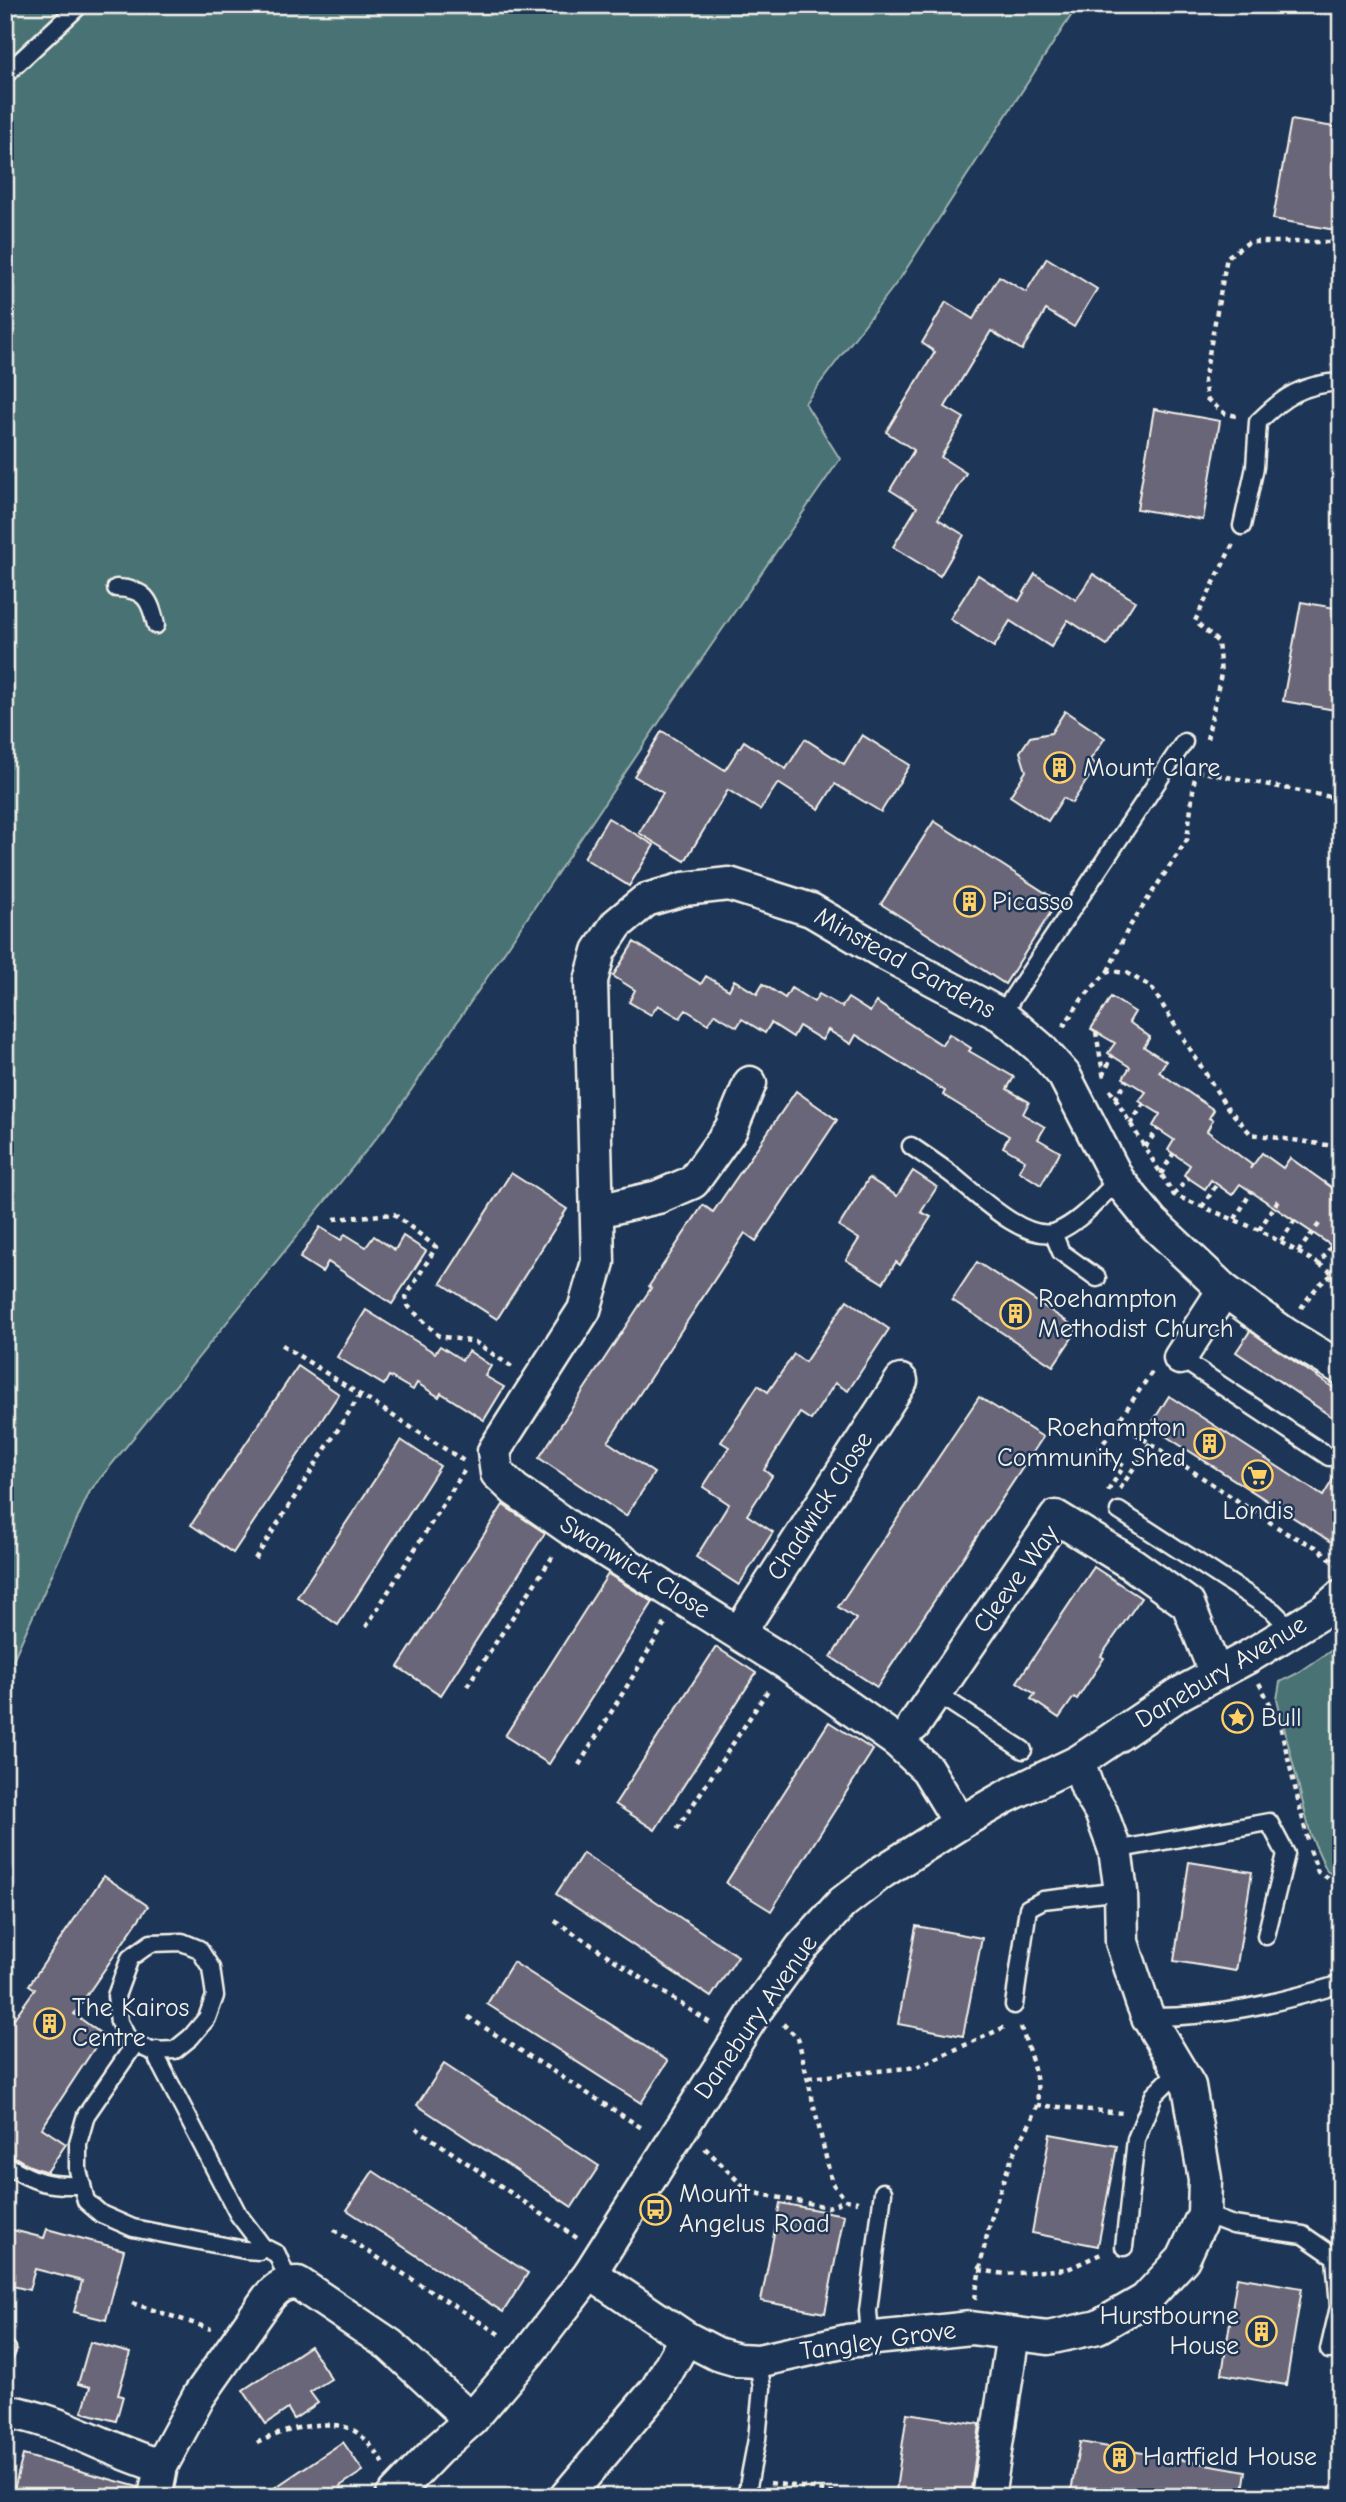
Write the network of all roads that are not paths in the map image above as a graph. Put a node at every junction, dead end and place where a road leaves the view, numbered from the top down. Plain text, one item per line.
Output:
1 (80, 5) edge
2 (5, 75) edge
3 (1341, 382) edge
4 (1242, 526) dead end
5 (116, 588) dead end
6 (156, 625) dead end
7 (1184, 742) dead end
8 (1001, 1014) junction
9 (750, 1083) dead end
10 (911, 1146) dead end
11 (1118, 1180) junction
12 (598, 1210) junction
13 (1053, 1233) junction
14 (1097, 1278) dead end
15 (1224, 1290) junction
16 (1170, 1358) joint
17 (1341, 1368) edge
18 (901, 1381) dead end
19 (1329, 1457) dead end
20 (482, 1469) joint
21 (1119, 1511) dead end
22 (1341, 1596) edge
23 (1292, 1630) junction
24 (739, 1633) junction
25 (1216, 1674) junction
26 (936, 1693) junction
27 (914, 1725) dead end
28 (1023, 1750) dead end
29 (1078, 1762) junction
30 (960, 1823) junction
31 (1115, 1850) junction
32 (1121, 1891) junction
33 (1266, 1936) dead end
34 (1341, 1984) edge
35 (1014, 2005) road end
36 (1148, 2017) junction
37 (135, 2044) junction
38 (157, 2050) junction
39 (1179, 2070) junction
40 (5, 2164) edge
41 (82, 2185) junction
42 (882, 2199) road end
43 (1204, 2214) junction
44 (263, 2247) junction
45 (1124, 2247) road end
46 (596, 2264) junction
47 (289, 2283) junction
48 (1013, 2334) junction
49 (870, 2337) junction
50 (685, 2338) junction
51 (1329, 2350) dead end
52 (758, 2361) junction
53 (5, 2411) edge
54 (471, 2420) junction
55 (161, 2466) junction
56 (747, 2489) edge
57 (396, 2493) edge
58 (155, 2497) edge
59 (566, 2497) edge
60 (988, 2497) edge

1 - 2 lane
3 - 4 lane
5 - 6 lane
7 - 8 lane
8 - 11 street, Minstead Gardens
8 - 12 street, Minstead Gardens
9 - 12 street
10 - 13 lane
11 - 13 lane
11 - 15 street, Minstead Gardens
12 - 20 street, Minstead Gardens
13 - 14 lane
15 - 16 street
15 - 17 street, Minstead Gardens
16 - 19 lane
18 - 24 street, Chadwick Close
20 - 24 street, Swanwick Close
21 - 23 lane
22 - 23 street, Danebury Avenue
23 - 25 street, Danebury Avenue
24 - 30 street, Swanwick Close
25 - 26 street, Cleeve Way
25 - 29 street, Danebury Avenue
26 - 27 street, Cleeve Way
26 - 28 lane
29 - 30 street, Danebury Avenue
29 - 31 street, Tangley Grove
30 - 46 street, Danebury Avenue
31 - 32 street, Tangley Grove
31 - 33 lane
32 - 35 lane
32 - 36 street, Tangley Grove
34 - 36 lane
36 - 39 street, Tangley Grove
37 - 38 lane
37 - 38 lane
37 - 41 lane
38 - 44 lane
39 - 43 street, Tangley Grove
39 - 45 lane
40 - 41 lane
41 - 44 lane
42 - 49 lane
43 - 48 street, Tangley Grove
43 - 51 lane
44 - 47 lane
46 - 50 street, Tangley Grove
46 - 54 street, Danebury Avenue
47 - 54 street
47 - 55 street
48 - 49 street, Tangley Grove
48 - 60 street
49 - 52 street, Tangley Grove
50 - 52 street, Tangley Grove
50 - 59 street
52 - 56 lane
53 - 55 street
54 - 57 street, Danebury Avenue
55 - 58 street

